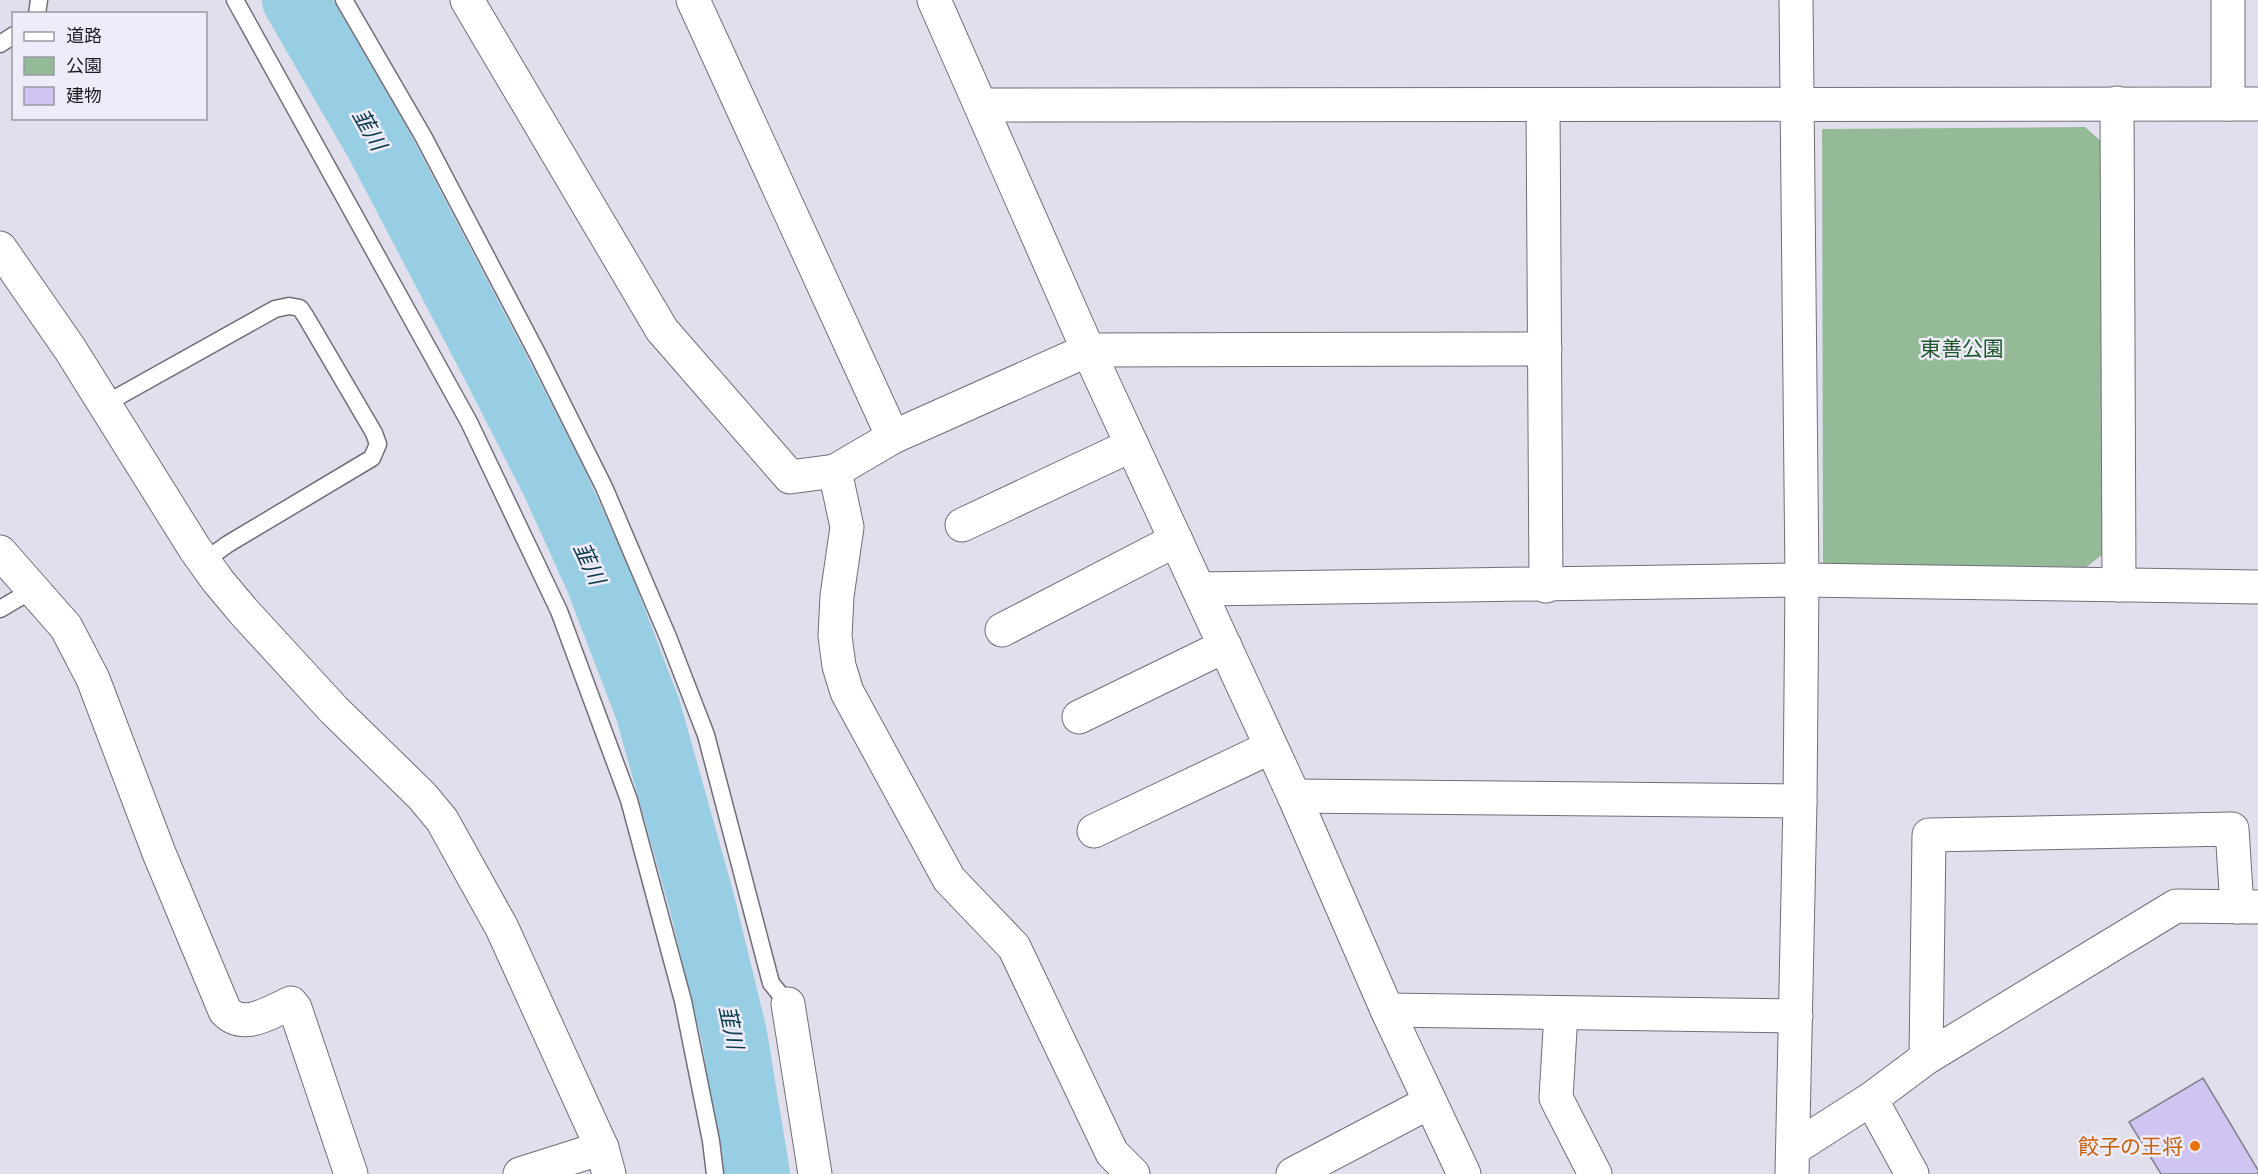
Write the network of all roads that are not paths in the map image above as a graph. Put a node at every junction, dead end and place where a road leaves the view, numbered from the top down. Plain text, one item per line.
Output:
1 (235, 0) edge
2 (344, 0) edge
3 (467, 0) edge
4 (693, 0) edge
5 (934, 0) edge
6 (1796, 0) edge
7 (2228, 0) edge
8 (2117, 103) junction
9 (2243, 104) edge
10 (981, 105) junction
11 (1543, 105) junction
12 (1796, 105) junction
13 (5, 263) edge
14 (1545, 349) junction
15 (1088, 350) junction
16 (105, 404) junction
17 (893, 437) junction
18 (1132, 445) junction
19 (835, 471) junction
20 (962, 525) dead end
21 (1176, 540) junction
22 (0, 552) edge
23 (204, 561) junction
24 (1802, 580) junction
25 (2120, 585) junction
26 (1546, 586) junction
27 (2258, 586) edge
28 (34, 589) junction
29 (1199, 589) junction
30 (0, 609) edge
31 (1002, 630) dead end
32 (1225, 646) junction
33 (1079, 717) dead end
34 (1271, 747) junction
35 (1294, 796) junction
36 (1800, 801) junction
37 (1094, 831) dead end
38 (2247, 907) edge
39 (788, 1004) joint
40 (1387, 1010) junction
41 (1561, 1013) junction
42 (1796, 1016) junction
43 (1926, 1058) junction
44 (1871, 1099) junction
45 (1430, 1102) junction
46 (605, 1161) edge
47 (1793, 1161) edge
48 (351, 1174) edge
49 (520, 1174) edge
50 (715, 1174) edge
51 (815, 1174) edge
52 (1133, 1174) edge
53 (1293, 1174) edge
54 (1464, 1174) edge
55 (1594, 1174) edge
56 (1912, 1174) edge

1 - 50 lane
2 - 39 lane
3 - 19 street
4 - 17 street
5 - 10 street
6 - 12 street
7 - 9 street
8 - 9 street
8 - 12 street
8 - 25 street
10 - 11 street
10 - 15 street
11 - 12 street
11 - 14 street
12 - 24 street
13 - 16 street
14 - 15 street
14 - 26 street
15 - 17 street
15 - 18 street
16 - 23 street
16 - 23 lane
17 - 19 street
18 - 20 street
18 - 21 street
19 - 52 street
21 - 29 street
21 - 31 street
22 - 28 street
23 - 46 street
24 - 25 street
24 - 26 street
24 - 36 street
25 - 27 street
26 - 29 street
28 - 30 lane
28 - 48 street
29 - 32 street
32 - 33 street
32 - 34 street
34 - 35 street
34 - 37 street
35 - 36 street
35 - 40 street
36 - 42 street
38 - 43 street
38 - 43 street
39 - 51 street
40 - 41 street
40 - 45 street
41 - 42 street
41 - 55 street
42 - 47 street
43 - 44 street
44 - 47 street
44 - 56 street
45 - 53 street
45 - 54 street
46 - 49 street

